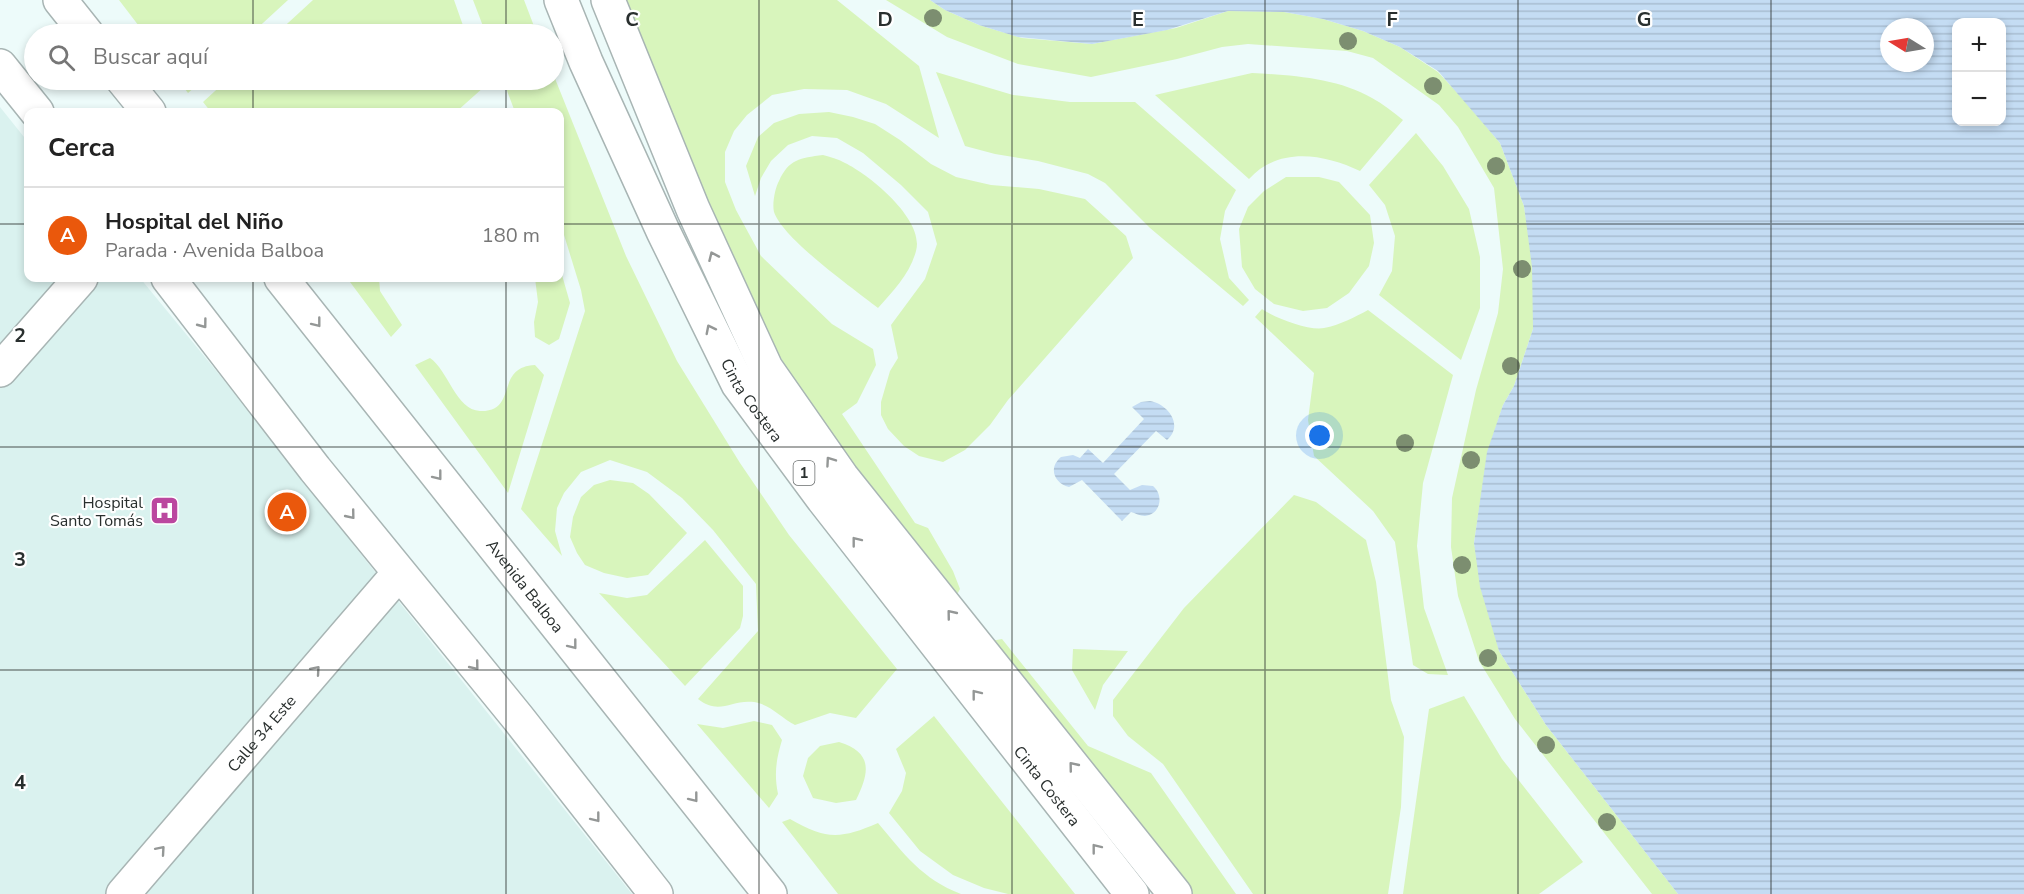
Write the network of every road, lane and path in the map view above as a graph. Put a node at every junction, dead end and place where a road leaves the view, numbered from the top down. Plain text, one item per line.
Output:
1 (60, 0) edge
2 (561, 0) edge
3 (608, 0) edge
4 (79, 24) edge
5 (0, 66) edge
6 (131, 90) edge
7 (34, 108) edge
8 (146, 108) edge
9 (77, 282) edge
10 (171, 282) edge
11 (284, 282) edge
12 (0, 370) edge
13 (399, 573) junction
14 (123, 894) edge
15 (656, 894) edge
16 (770, 894) edge
17 (1132, 894) edge
18 (1175, 894) edge

1 - 4 main road
17 -> 2 main road, Cinta Costera / 1
18 -> 3 main road
5 - 7 main road
6 - 8 main road
9 - 12 main road
10 -> 13 main road
11 -> 16 main road, Avenida Balboa
14 -> 13 main road, Calle 34 Este
13 -> 15 main road

